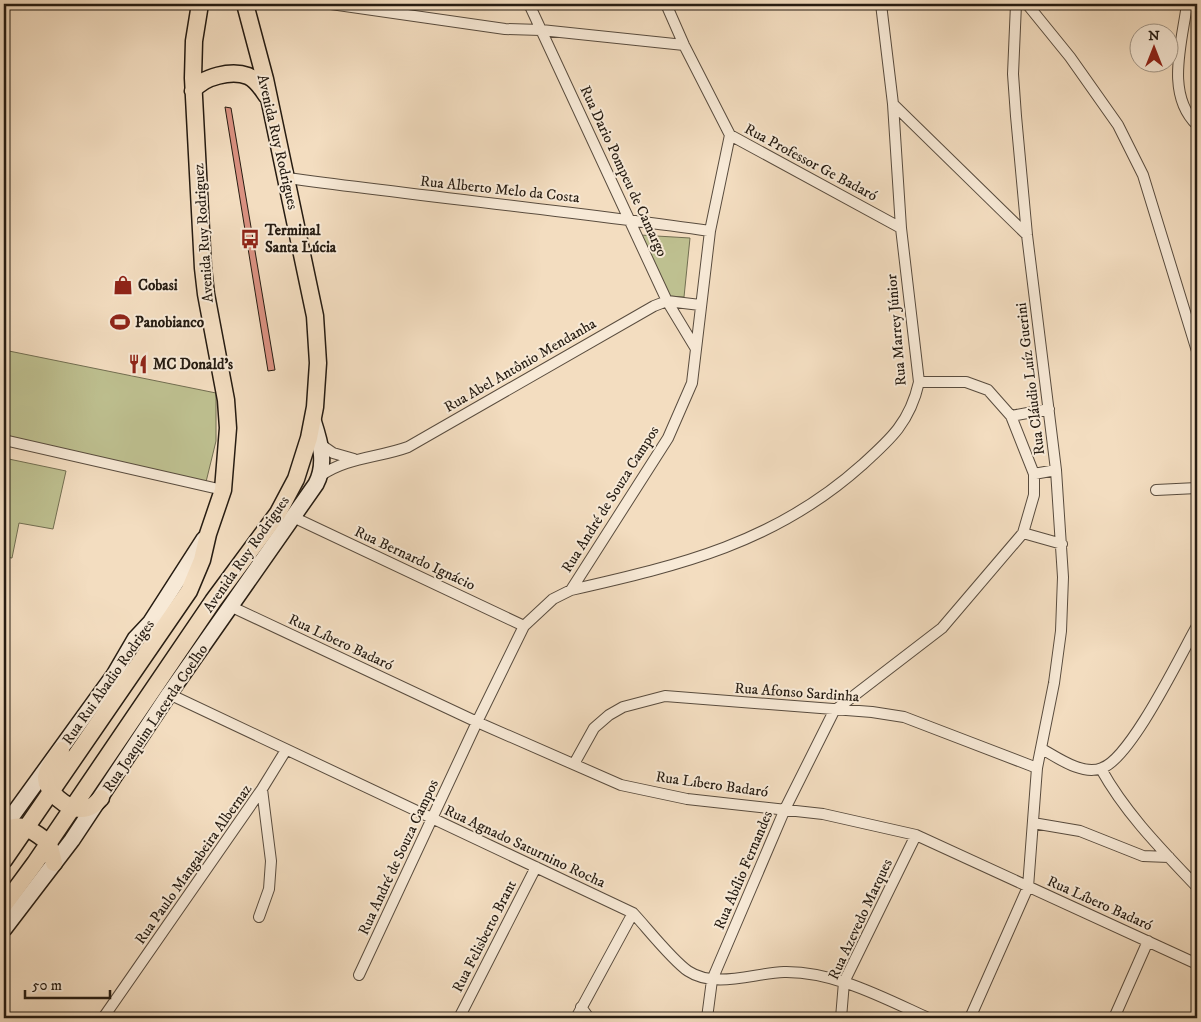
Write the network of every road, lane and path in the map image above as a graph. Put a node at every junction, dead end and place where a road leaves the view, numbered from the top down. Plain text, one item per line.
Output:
1 (200, 4) edge
2 (245, 4) edge
3 (331, 4) edge
4 (529, 4) edge
5 (666, 4) edge
6 (881, 4) edge
7 (1016, 4) edge
8 (1027, 4) edge
9 (1187, 4) edge
10 (542, 30) junction
11 (684, 45) junction
12 (194, 90) junction
13 (269, 98) junction
14 (893, 104) junction
15 (1197, 125) edge
16 (730, 135) junction
17 (287, 178) junction
18 (631, 220) junction
19 (901, 228) junction
20 (710, 231) junction
21 (1027, 234) junction
22 (667, 301) junction
23 (700, 305) junction
24 (1195, 333) edge
25 (696, 349) junction
26 (1197, 351) edge
27 (918, 382) junction
28 (1049, 409) junction
29 (1011, 416) junction
30 (313, 420) junction
31 (4, 440) edge
32 (320, 444) junction
33 (355, 459) junction
34 (1056, 470) junction
35 (1034, 474) junction
36 (320, 476) junction
37 (1197, 488) edge
38 (223, 490) junction
39 (1156, 490) dead end
40 (292, 517) junction
41 (1023, 533) junction
42 (208, 534) junction
43 (1062, 544) junction
44 (571, 590) junction
45 (232, 607) junction
46 (524, 626) junction
47 (1197, 626) edge
48 (170, 694) junction
49 (834, 710) junction
50 (477, 722) junction
51 (1042, 749) junction
52 (61, 750) junction
53 (286, 750) junction
54 (574, 764) junction
55 (1037, 768) junction
56 (1101, 769) junction
57 (262, 790) junction
58 (52, 792) junction
59 (101, 798) junction
60 (72, 807) junction
61 (785, 809) junction
62 (432, 819) junction
63 (1033, 823) junction
64 (4, 827) edge
65 (26, 827) junction
66 (4, 832) edge
67 (916, 835) junction
68 (49, 843) junction
69 (1169, 857) junction
70 (4, 860) edge
71 (54, 863) junction
72 (536, 867) junction
73 (1028, 887) junction
74 (1197, 887) edge
75 (4, 906) edge
76 (633, 913) junction
77 (259, 917) dead end
78 (4, 929) edge
79 (1148, 941) junction
80 (1197, 964) edge
81 (359, 975) dead end
82 (712, 980) junction
83 (844, 982) junction
84 (581, 1007) junction
85 (104, 1018) edge
86 (460, 1018) edge
87 (576, 1018) edge
88 (589, 1018) edge
89 (707, 1018) edge
90 (840, 1018) edge
91 (928, 1018) edge
92 (970, 1018) edge
93 (1114, 1018) edge

1 - 12 main road, Avenida Ruy Rodriguez
2 - 13 main road, Avenida Ruy Rodrigues
3 - 10 street
4 - 10 street, Rua Dario Pompeu de Camargo
5 - 11 street, Rua Professor Ge Badaró
6 - 14 street, Rua Marrey Júnior
7 - 21 street, Rua Cláudio Luíz Guerini
8 - 24 street
9 - 15 street
10 - 11 street
10 - 18 street, Rua Dario Pompeu de Camargo
11 - 16 street, Rua Professor Ge Badaró
12 - 13 main road
12 - 38 main road, Avenida Ruy Rodriguez
13 - 17 main road, Avenida Ruy Rodrigues
14 - 19 street, Rua Marrey Júnior
14 - 21 street
16 - 19 street, Rua Professor Ge Badaró
16 - 20 street, Rua André de Souza Campos
17 - 18 street, Rua Alberto Melo da Costa
17 - 30 main road, Avenida Ruy Rodrigues
18 - 20 street, Rua Alberto Melo da Costa
18 - 22 street, Rua Dario Pompeu de Camargo
19 - 27 street, Rua Marrey Júnior
20 - 23 street, Rua André de Souza Campos
21 - 28 street, Rua Cláudio Luíz Guerini
22 - 23 street
22 - 25 street, Rua Dario Pompeu de Camargo
22 - 33 street, Rua Abel Antônio Mendanha
23 - 25 street, Rua André de Souza Campos
24 - 26 street
25 - 44 street, Rua André de Souza Campos
27 - 29 street
27 - 44 street, Rua Marrey Júnior
28 - 29 street
28 - 34 street, Rua Cláudio Luíz Guerini
29 - 35 street
30 - 32 street
30 - 60 main road, Avenida Ruy Rodrigues
31 - 38 street
32 - 33 street, Rua Abel Antônio Mendanha
32 - 36 street
33 - 36 street, Rua Abel Antônio Mendanha
34 - 35 street
34 - 43 street, Rua Cláudio Luíz Guerini
35 - 41 street
36 - 40 street, Rua Joaquim Lacerda Coelho
37 - 39 street
38 - 42 main road, Avenida Ruy Rodrigues
40 - 45 street, Rua Joaquim Lacerda Coelho
40 - 46 street, Rua Bernardo Ignácio
41 - 43 street
41 - 49 street
42 - 52 street, Rua Rui Abadio Rodriges
42 - 58 main road, Avenida Ruy Rodrigues
43 - 51 street, Rua Cláudio Luíz Guerini
44 - 46 street, Rua André de Souza Campos
45 - 48 street, Rua Joaquim Lacerda Coelho
45 - 50 street, Rua Líbero Badaró
46 - 50 street, Rua André de Souza Campos
47 - 56 street
48 - 53 street, Rua Agnado Saturnino Rocha
48 - 59 street, Rua Joaquim Lacerda Coelho
49 - 54 street, Rua Afonso Sardinha
49 - 55 street, Rua Afonso Sardinha
49 - 61 street, Rua Abílio Fernandes
50 - 54 street, Rua Líbero Badaró
50 - 62 street, Rua André de Souza Campos
51 - 55 street, Rua Cláudio Luíz Guerini
51 - 56 street
52 - 58 main road
52 - 64 street, Rua Rui Abadio Rodriges
53 - 57 street, Rua Paulo Mangabeira Albernaz
53 - 62 street, Rua Agnado Saturnino Rocha
54 - 61 street, Rua Líbero Badaró
55 - 63 street, Rua Cláudio Luíz Guerini
56 - 69 street
57 - 77 street
57 - 85 street, Rua Paulo Mangabeira Albernaz
58 - 60 main road
58 - 65 main road, Avenida Ruy Rodrigues
59 - 60 main road
59 - 71 street, Rua Joaquim Lacerda Coelho
60 - 68 main road, Avenida Ruy Rodrigues
61 - 67 street, Rua Líbero Badaró
61 - 82 street, Rua Abílio Fernandes
62 - 72 street, Rua Agnado Saturnino Rocha
62 - 81 street, Rua André de Souza Campos
63 - 69 street
63 - 73 street, Rua Cláudio Luíz Guerini
65 - 66 main road
65 - 68 main road
65 - 70 main road, Avenida Ruy Rodrigues
67 - 73 street, Rua Líbero Badaró
67 - 83 street, Rua Azevedo Marques
68 - 71 main road
68 - 75 main road, Avenida Ruy Rodrigues
69 - 74 street
71 - 78 street, Rua Joaquim Lacerda Coelho
72 - 76 street, Rua Agnado Saturnino Rocha
72 - 86 street, Rua Felisberto Brant
73 - 79 street, Rua Líbero Badaró
73 - 92 street, Rua Cláudio Luíz Guerini
76 - 82 street, Rua Agnado Saturnino Rocha
76 - 84 street
79 - 80 street, Rua Líbero Badaró
79 - 93 street
82 - 83 street
82 - 89 street, Rua Abílio Fernandes
83 - 90 street, Rua Azevedo Marques
83 - 91 street
84 - 87 street
84 - 88 street

